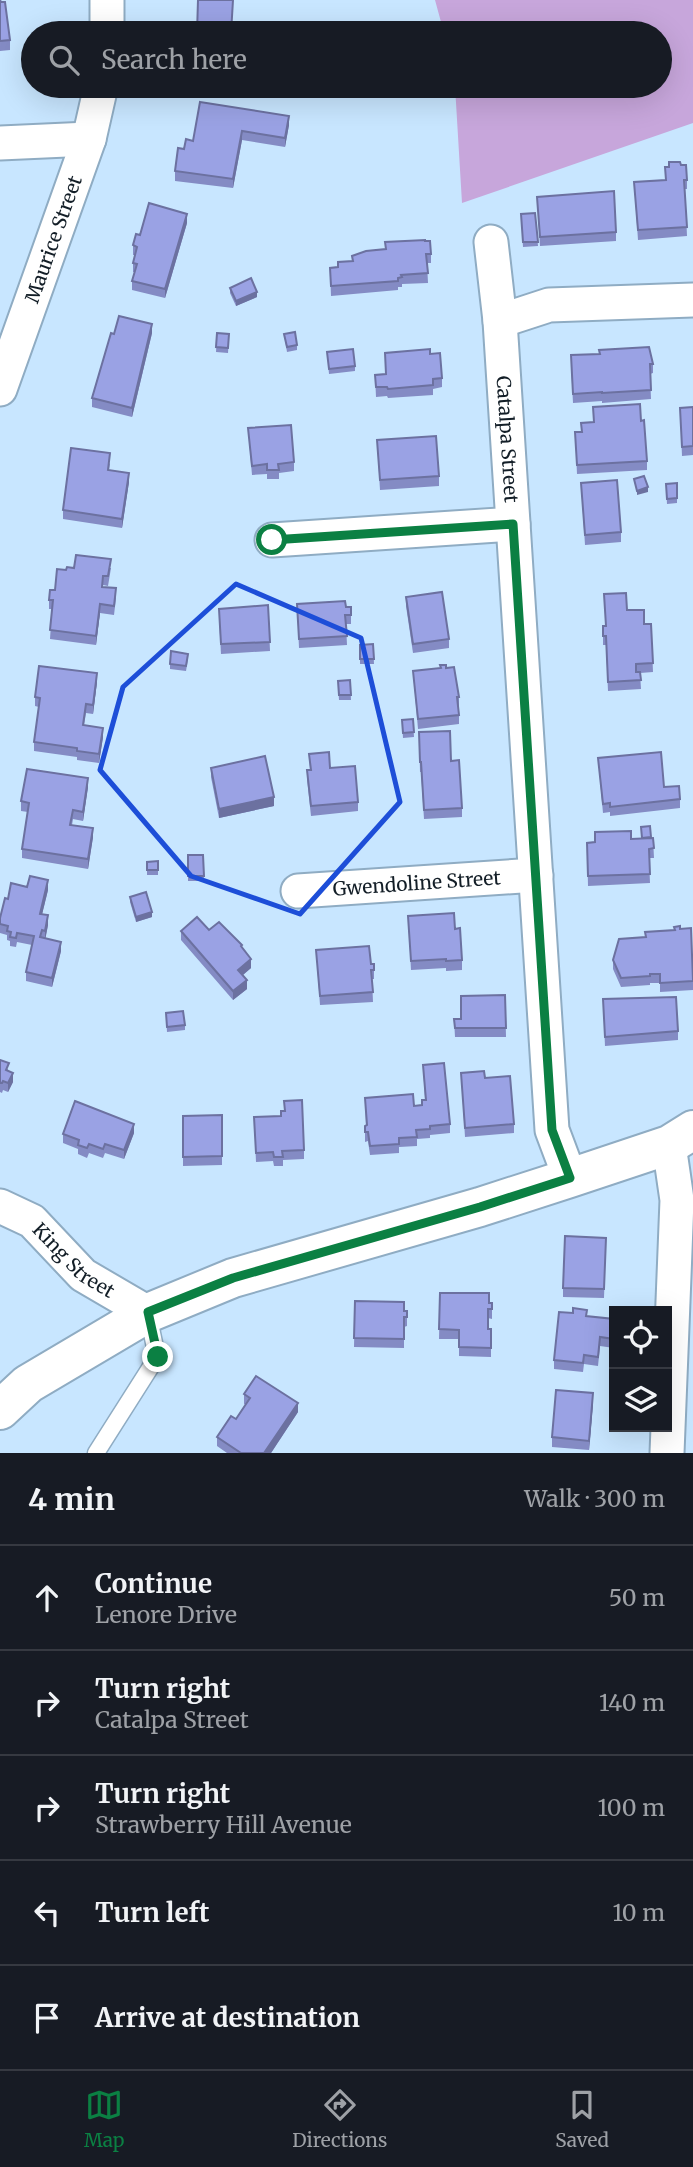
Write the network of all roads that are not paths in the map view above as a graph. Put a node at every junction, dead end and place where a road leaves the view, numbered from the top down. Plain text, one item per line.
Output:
1 (107, 0) edge
2 (107, 21) edge
3 (98, 98) edge
4 (89, 139) junction
5 (0, 143) edge
6 (491, 242) dead end
7 (693, 300) edge
8 (500, 321) junction
9 (0, 389) edge
10 (513, 524) junction
11 (272, 540) dead end
12 (536, 876) junction
13 (298, 891) dead end
14 (681, 1137) edge
15 (570, 1178) junction
16 (0, 1206) edge
17 (148, 1312) junction
18 (0, 1410) edge
19 (676, 1433) edge
20 (96, 1453) edge

1 - 2 street
3 - 4 street, Maurice Street
4 - 5 street
4 - 9 street, Maurice Street
6 - 8 street, Catalpa Street
7 - 8 street
8 - 10 street, Catalpa Street
10 - 11 street
10 - 12 street, Catalpa Street
12 - 13 street, Gwendoline Street
12 - 15 street, Catalpa Street
14 - 15 main road
14 - 19 street
15 - 17 main road
16 - 17 street, King Street
17 - 18 main road
17 - 20 lane

